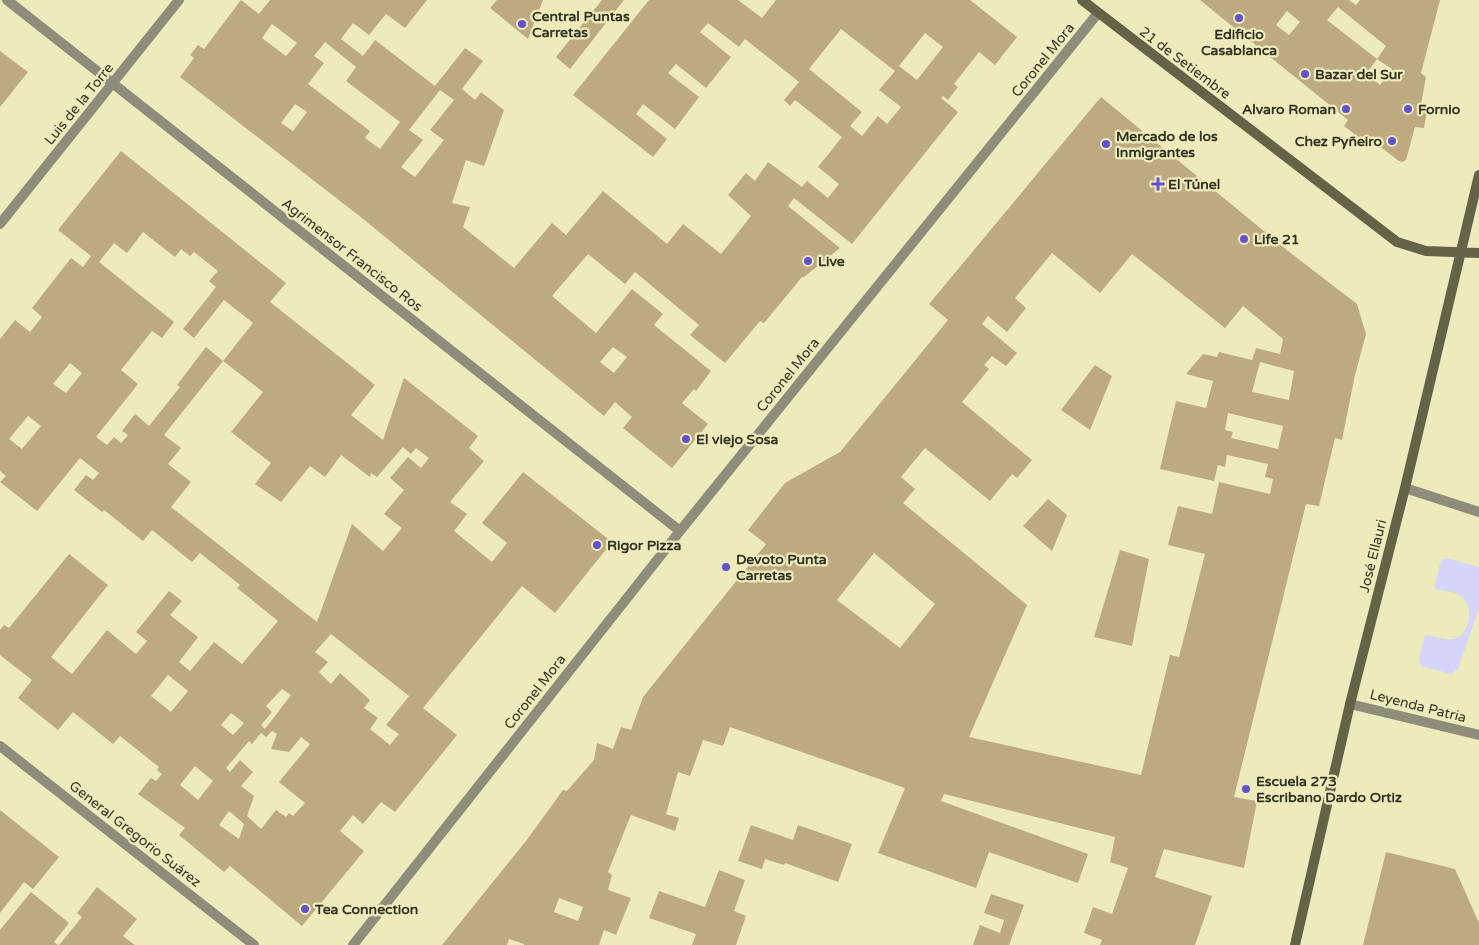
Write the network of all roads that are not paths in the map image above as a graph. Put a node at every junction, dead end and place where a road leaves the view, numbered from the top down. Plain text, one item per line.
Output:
1 (7, 0) edge
2 (179, 0) edge
3 (1082, 0) edge
4 (1098, 13) junction
5 (112, 84) junction
6 (1479, 175) edge
7 (0, 224) edge
8 (1462, 252) junction
9 (1479, 253) edge
10 (1405, 488) junction
11 (1479, 512) edge
12 (680, 531) junction
13 (1350, 704) junction
14 (1479, 735) edge
15 (0, 746) edge
16 (254, 945) edge
17 (353, 945) edge
18 (1295, 945) edge

1 - 5 street, Agrimensor Francisco Ros
2 - 5 street, Luis de la Torre
3 - 4 street, 21 de Setiembre
4 - 8 street, 21 de Setiembre
4 - 12 street, Coronel Mora
5 - 7 street, Luis de la Torre
5 - 12 street, Agrimensor Francisco Ros
6 - 8 street, José Ellauri
8 - 9 street, 21 de Setiembre
8 - 10 street, José Ellauri
10 - 11 street
10 - 13 street, José Ellauri
12 - 17 street, Coronel Mora
13 - 14 street, Leyenda Patria
13 - 18 street, José Ellauri
15 - 16 street, General Gregorio Suárez

